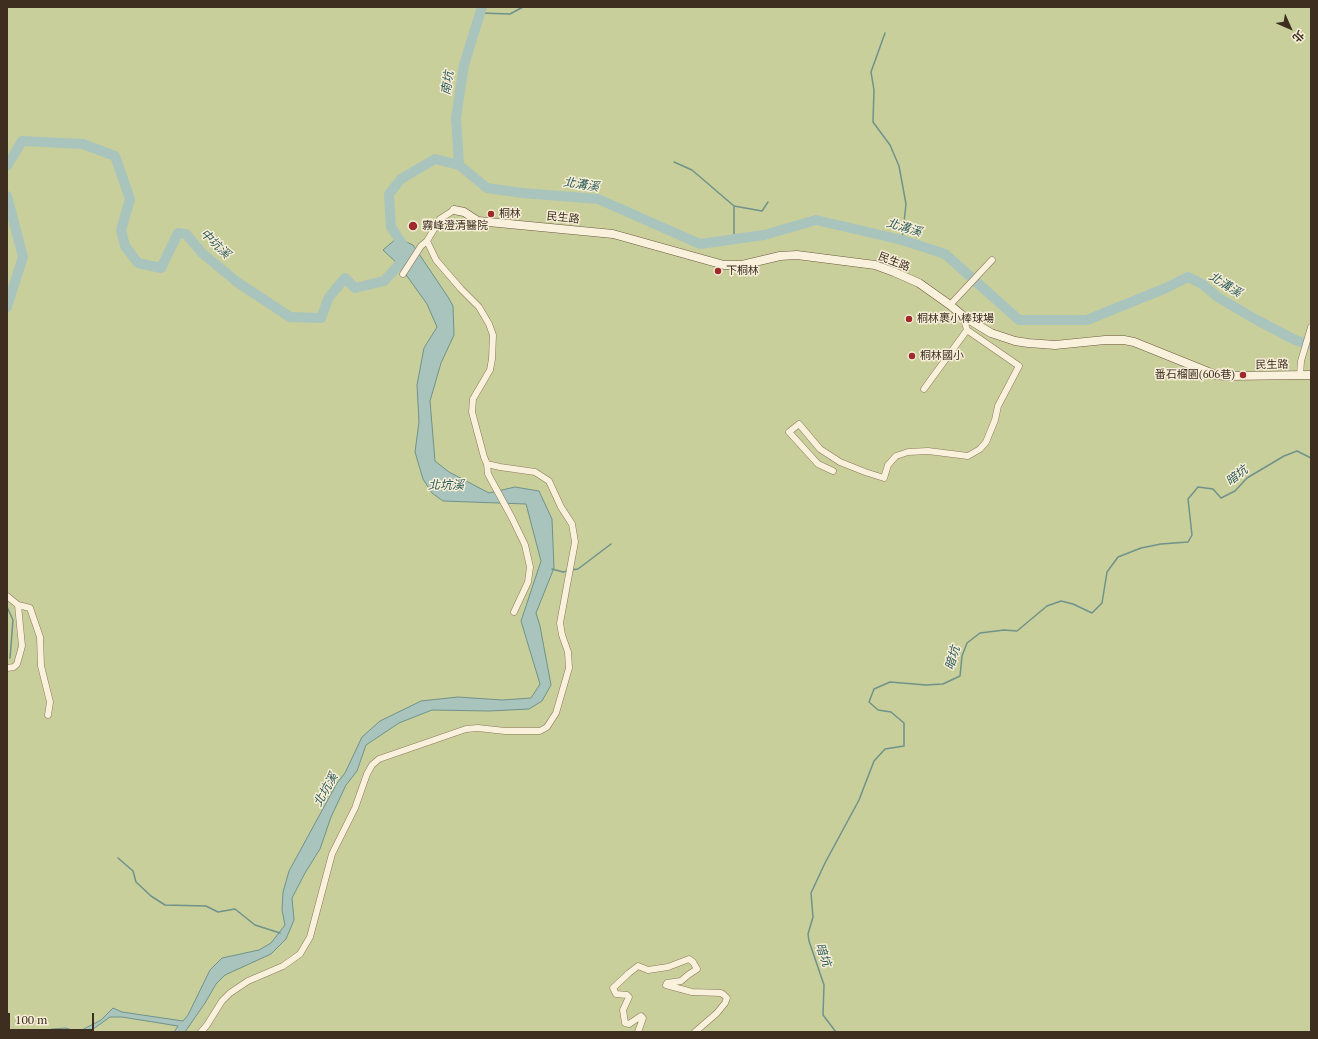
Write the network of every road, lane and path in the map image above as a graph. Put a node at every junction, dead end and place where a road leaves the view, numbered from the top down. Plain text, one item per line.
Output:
1 (454, 210) joint
2 (427, 241) junction
3 (991, 262) dead end
4 (403, 274) dead end
5 (950, 305) junction
6 (962, 316) junction
7 (1311, 327) edge
8 (967, 330) junction
9 (1311, 374) edge
10 (1300, 375) junction
11 (924, 389) dead end
12 (487, 464) junction
13 (833, 471) dead end
14 (7, 596) edge
15 (18, 605) junction
16 (514, 612) dead end
17 (7, 668) edge
18 (48, 715) dead end
19 (201, 1032) edge
20 (638, 1032) edge
21 (695, 1032) edge

1 - 2 street
1 - 5 street, 民生路
2 - 4 street
2 - 12 street
3 - 5 street
5 - 6 street, 民生路
6 - 8 street
6 - 10 street, 民生路
7 - 10 street
8 - 11 street
8 - 13 street
9 - 10 street, 民生路
12 - 16 street
12 - 19 street
14 - 15 street
15 - 17 street
15 - 18 street
20 - 21 street

